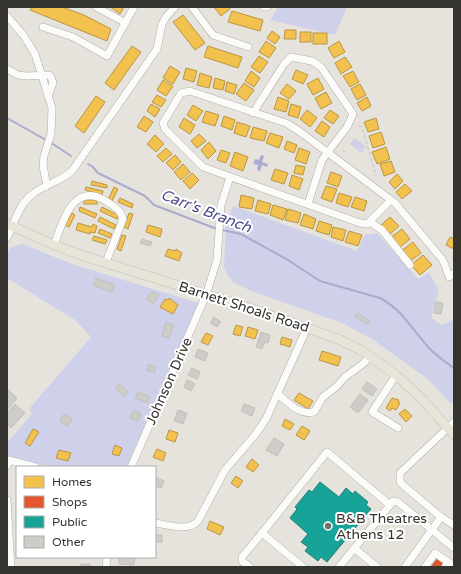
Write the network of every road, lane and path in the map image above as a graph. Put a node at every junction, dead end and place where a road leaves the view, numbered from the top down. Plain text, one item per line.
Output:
1 (96, 7) edge
2 (134, 7) edge
3 (176, 7) edge
4 (192, 7) edge
5 (7, 16) edge
6 (126, 23) junction
7 (42, 27) dead end
8 (248, 47) dead end
9 (7, 69) edge
10 (41, 75) junction
11 (253, 114) junction
12 (358, 126) dead end
13 (342, 150) dead end
14 (328, 152) junction
15 (345, 152) dead end
16 (376, 176) dead end
17 (230, 177) junction
18 (48, 186) junction
19 (391, 200) junction
20 (308, 204) junction
21 (370, 222) junction
22 (9, 226) edge
23 (7, 238) edge
24 (54, 245) junction
25 (106, 262) junction
26 (410, 265) dead end
27 (451, 275) edge
28 (206, 295) junction
29 (307, 328) junction
30 (370, 356) junction
31 (396, 375) junction
32 (277, 394) junction
33 (454, 422) edge
34 (398, 428) dead end
35 (451, 432) edge
36 (8, 462) edge
37 (30, 466) edge
38 (131, 466) edge
39 (7, 500) edge
40 (390, 505) junction
41 (441, 516) junction
42 (156, 523) edge
43 (454, 525) edge
44 (431, 530) junction
45 (262, 533) junction
46 (354, 548) junction
47 (454, 548) edge
48 (449, 565) edge
49 (11, 567) edge
50 (250, 567) edge
51 (303, 567) edge
52 (339, 567) edge
53 (377, 567) edge
54 (405, 567) edge
55 (425, 567) edge

1 - 6 street
2 - 6 street
3 - 18 street
4 - 8 street
5 - 10 street
6 - 7 street
9 - 10 street
10 - 18 street
11 - 14 street
11 - 14 street
11 - 17 street
12 - 16 path
13 - 15 path
14 - 19 street
14 - 20 street
17 - 20 street
17 - 28 street, Johnson Drive
18 - 22 street
19 - 21 street
19 - 27 street
20 - 21 street
21 - 26 street
22 - 23 street
22 - 24 main road, Barnett Shoals Road
24 - 25 main road, Barnett Shoals Road
24 - 25 street
25 - 28 main road, Barnett Shoals Road
28 - 29 main road, Barnett Shoals Road
28 - 38 street, Johnson Drive
29 - 30 main road, Barnett Shoals Road
29 - 32 street
30 - 31 main road, Barnett Shoals Road
30 - 32 street
31 - 34 street
31 - 35 main road, Barnett Shoals Road
32 - 42 street
33 - 35 street
35 - 41 street
36 - 37 street
39 - 49 street
40 - 44 street
40 - 45 street
40 - 46 street
41 - 43 street
41 - 44 street
44 - 47 street
44 - 54 street
45 - 50 street
45 - 51 street
46 - 52 street
46 - 53 street
48 - 55 street

